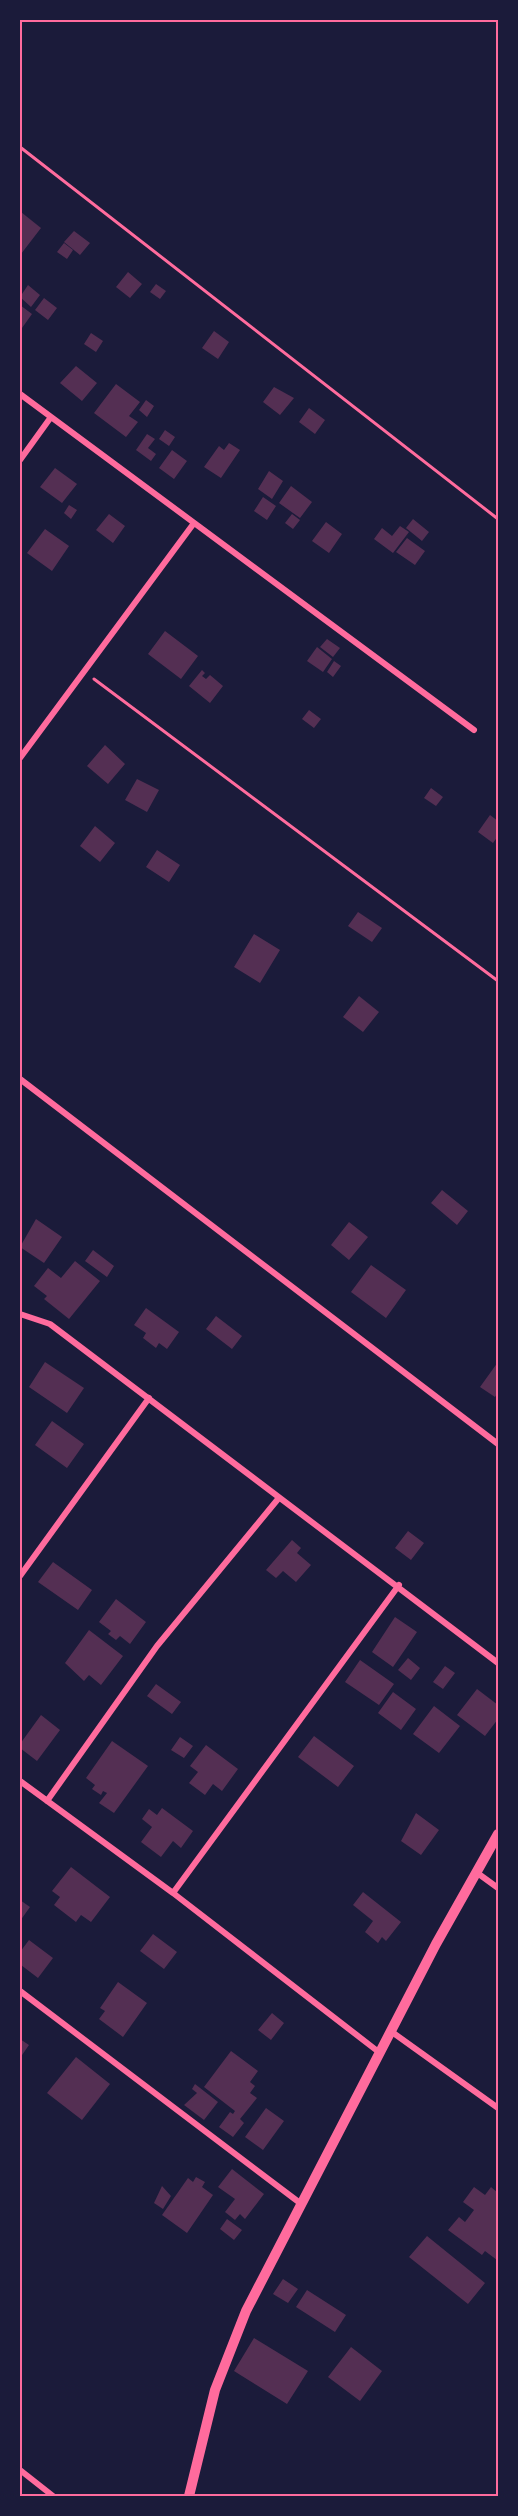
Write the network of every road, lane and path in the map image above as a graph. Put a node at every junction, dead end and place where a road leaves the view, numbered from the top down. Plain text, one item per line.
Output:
1 (20, 147) edge
2 (20, 394) edge
3 (51, 417) junction
4 (20, 460) edge
5 (498, 519) edge
6 (194, 523) junction
7 (84, 671) junction
8 (474, 730) dead end
9 (20, 758) edge
10 (498, 981) edge
11 (20, 1079) edge
12 (20, 1314) edge
13 (149, 1398) junction
14 (498, 1444) edge
15 (278, 1499) junction
16 (20, 1575) edge
17 (399, 1585) junction
18 (498, 1663) edge
19 (20, 1780) edge
20 (46, 1802) junction
21 (498, 1834) edge
22 (476, 1872) junction
23 (498, 1888) edge
24 (173, 1893) junction
25 (20, 1991) edge
26 (392, 2032) junction
27 (380, 2053) junction
28 (498, 2108) edge
29 (300, 2203) junction
30 (20, 2470) edge
31 (53, 2496) edge
32 (189, 2496) edge

1 - 5 path
2 - 3 street
3 - 4 street
3 - 6 street
6 - 7 street
6 - 8 street
7 - 9 street
7 - 10 path
11 - 14 street
12 - 13 street
13 - 15 street
13 - 16 street
15 - 17 street
15 - 20 street
17 - 18 street
17 - 24 street
19 - 20 street
20 - 24 street
21 - 22 street
22 - 23 street
22 - 26 street
24 - 27 street
25 - 29 street
26 - 27 street
26 - 28 street
27 - 29 street
29 - 32 street
30 - 31 street

